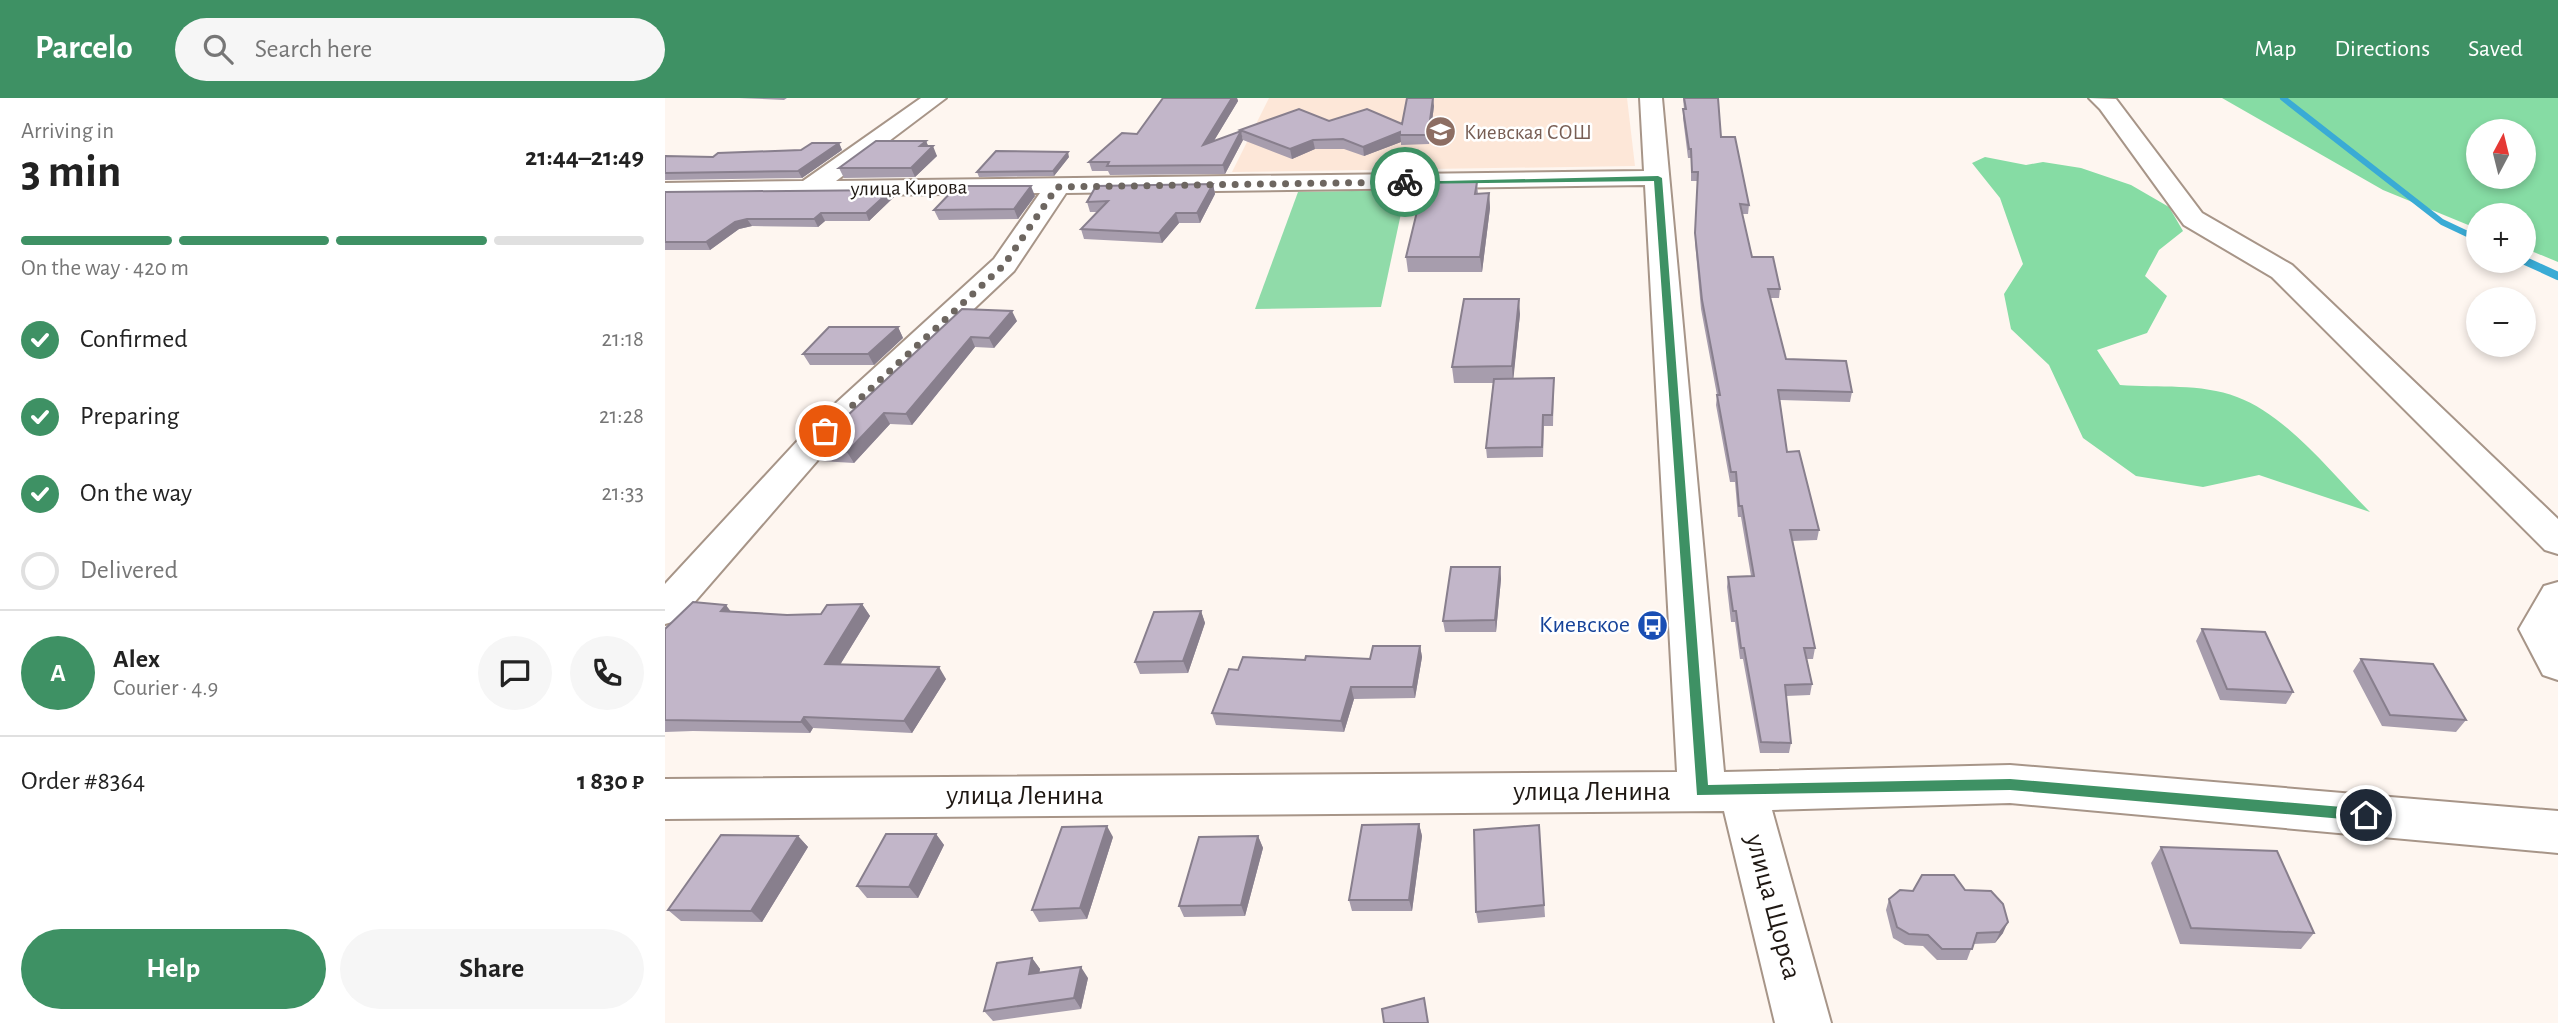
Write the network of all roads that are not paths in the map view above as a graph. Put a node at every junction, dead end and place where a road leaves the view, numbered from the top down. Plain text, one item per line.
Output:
1 (935, 98) edge
2 (1651, 98) edge
3 (2100, 98) edge
4 (1658, 178) junction
5 (1057, 187) junction
6 (808, 189) junction
7 (665, 190) edge
8 (2558, 541) edge
9 (2558, 596) edge
10 (665, 610) edge
11 (2558, 664) edge
12 (1722, 791) junction
13 (665, 799) edge
14 (2558, 832) edge
15 (1803, 1023) edge

1 - 6 street
2 - 4 street, улица Щорса
3 - 8 street
4 - 5 street, улица Кирова
4 - 12 street, улица Щорса
5 - 6 street, улица Кирова
5 - 10 street
6 - 7 street, улица Кирова
9 - 11 street
12 - 13 street, улица Ленина
12 - 14 street, улица Ленина
12 - 15 street, улица Щорса

